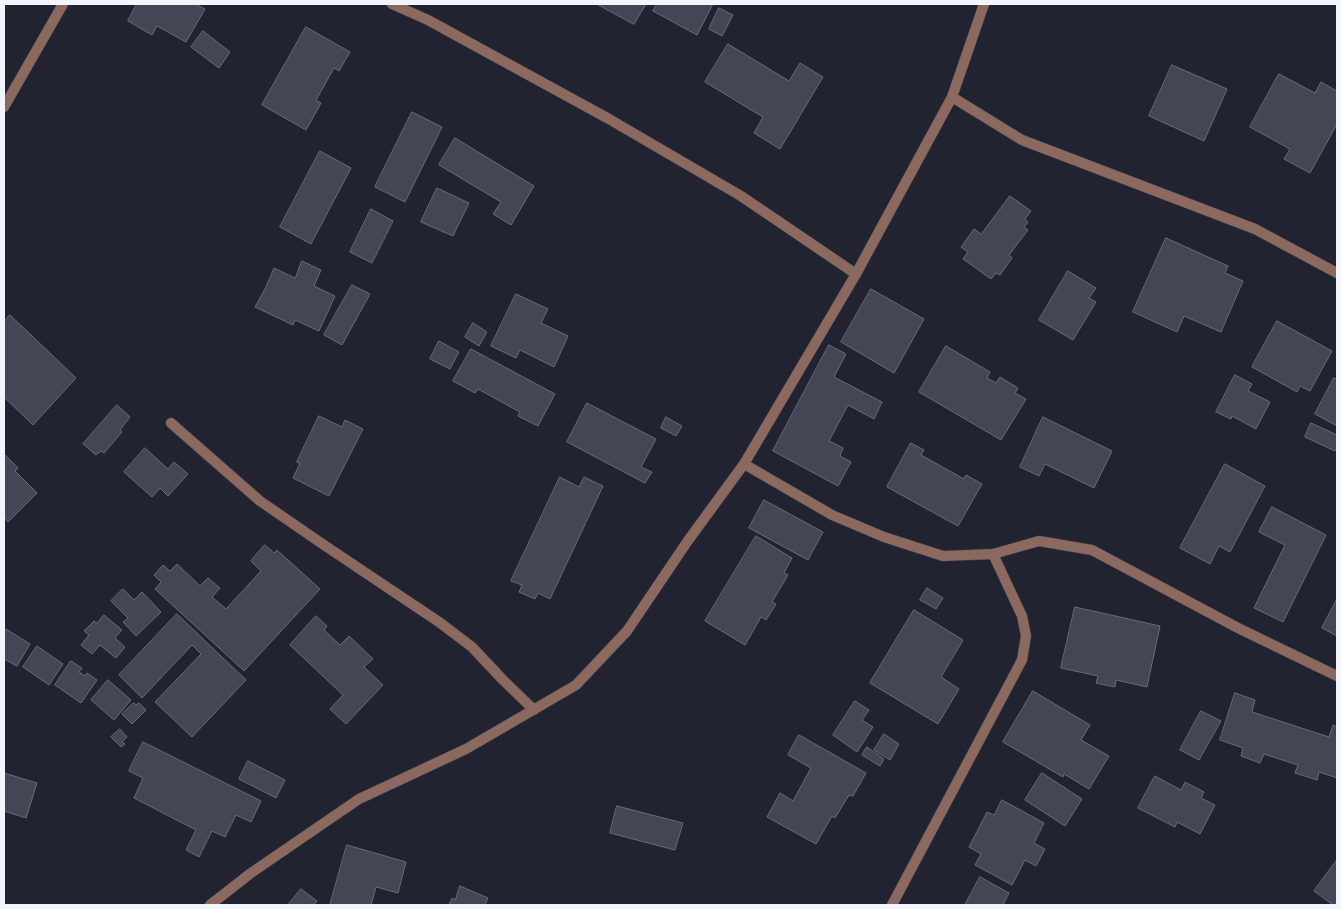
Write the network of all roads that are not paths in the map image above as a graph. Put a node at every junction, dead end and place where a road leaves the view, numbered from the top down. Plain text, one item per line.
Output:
1 (63, 4) edge
2 (392, 4) edge
3 (984, 4) edge
4 (952, 97) junction
5 (4, 108) edge
6 (1337, 273) edge
7 (856, 274) junction
8 (171, 422) dead end
9 (744, 464) junction
10 (993, 554) junction
11 (1337, 676) edge
12 (534, 710) junction
13 (210, 905) edge
14 (892, 905) edge

1 - 5 street
2 - 7 street
3 - 4 street
4 - 6 street
4 - 7 street
7 - 9 street
8 - 12 street
9 - 10 street
9 - 12 street
10 - 11 street
10 - 14 street
12 - 13 street

